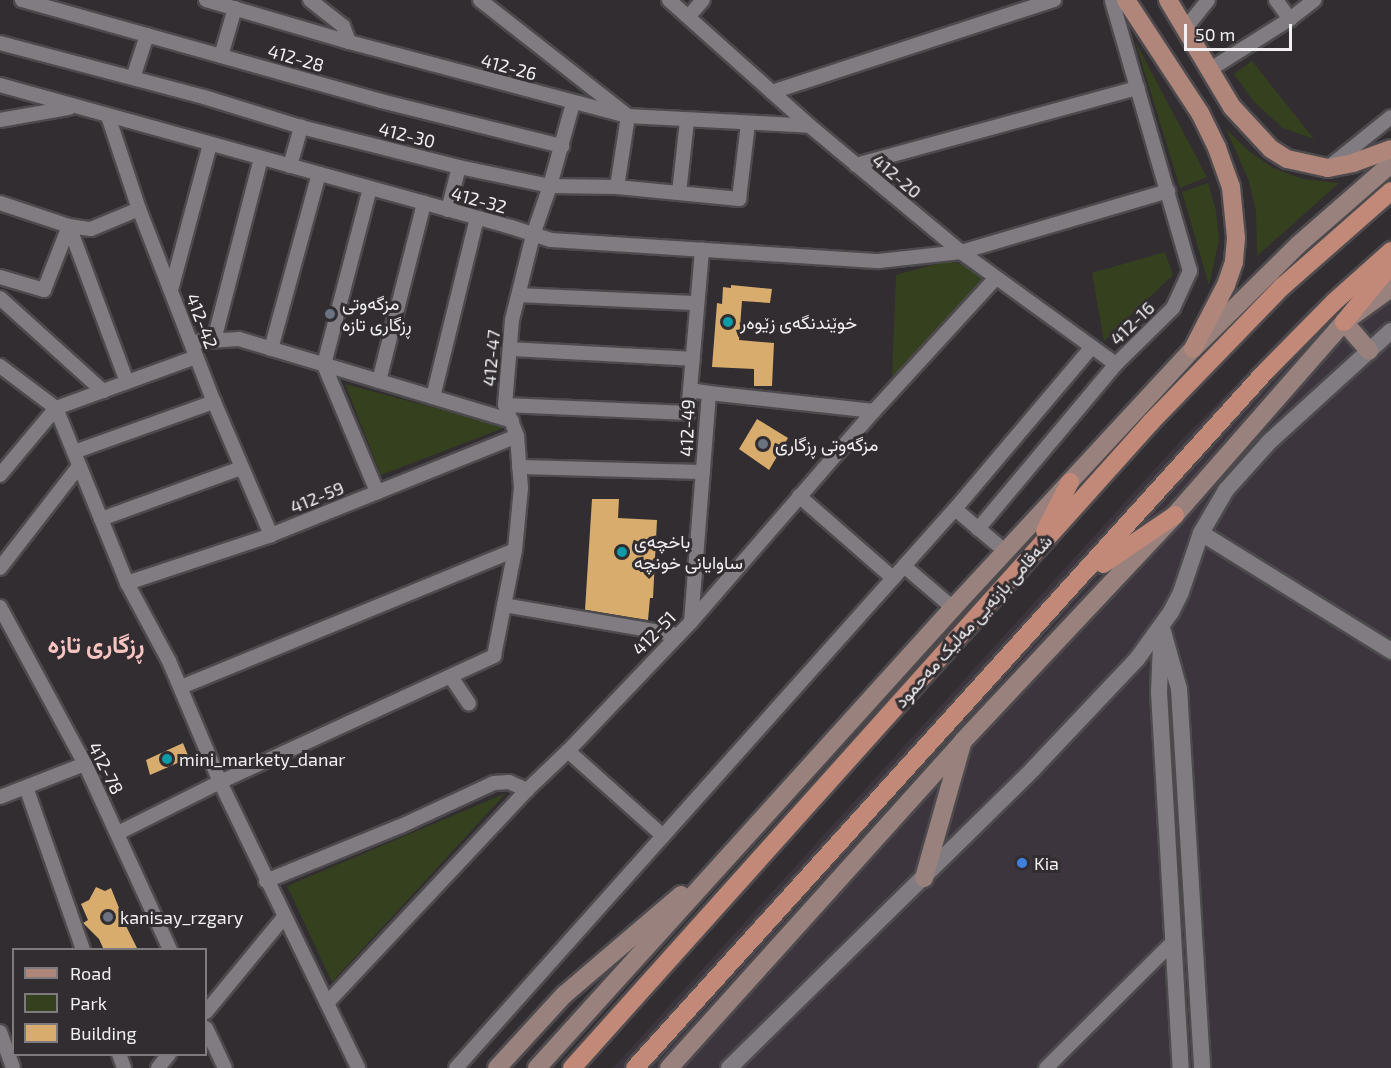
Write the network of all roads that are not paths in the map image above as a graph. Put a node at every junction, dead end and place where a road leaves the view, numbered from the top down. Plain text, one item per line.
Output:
1 (22, 0) edge
2 (206, 0) edge
3 (310, 0) edge
4 (480, 0) edge
5 (669, 0) edge
6 (703, 0) edge
7 (1054, 0) edge
8 (1112, 0) edge
9 (1126, 0) edge
10 (1168, 0) edge
11 (1209, 0) edge
12 (1276, 0) edge
13 (1314, 0) edge
14 (235, 8) junction
15 (689, 16) junction
16 (1290, 19) junction
17 (1184, 30) junction
18 (147, 35) junction
19 (349, 42) junction
20 (0, 44) edge
21 (221, 56) junction
22 (1209, 70) junction
23 (133, 78) junction
24 (1182, 84) junction
25 (0, 86) edge
26 (1138, 88) junction
27 (772, 92) junction
28 (573, 103) junction
29 (74, 107) junction
30 (108, 116) junction
31 (628, 116) junction
32 (1391, 117) edge
33 (0, 120) edge
34 (687, 120) junction
35 (748, 124) junction
36 (810, 126) junction
37 (302, 127) junction
38 (210, 144) junction
39 (562, 146) junction
40 (1391, 149) edge
41 (261, 158) junction
42 (1391, 164) edge
43 (856, 165) junction
44 (290, 166) junction
45 (459, 167) junction
46 (1328, 168) junction
47 (319, 174) junction
48 (550, 186) junction
49 (617, 187) junction
50 (370, 188) junction
51 (1168, 191) junction
52 (1391, 191) edge
53 (679, 193) junction
54 (0, 203) edge
55 (424, 203) junction
56 (139, 209) junction
57 (448, 210) junction
58 (477, 218) junction
59 (69, 226) junction
60 (533, 235) junction
61 (702, 250) junction
62 (1391, 251) edge
63 (961, 252) junction
64 (1391, 265) edge
65 (0, 277) edge
66 (996, 278) junction
67 (1391, 288) edge
68 (171, 290) junction
69 (519, 295) junction
70 (0, 298) edge
71 (697, 303) junction
72 (1344, 322) junction
73 (1391, 332) edge
74 (214, 340) junction
75 (190, 342) junction
76 (1091, 348) junction
77 (271, 349) junction
78 (510, 349) junction
79 (1193, 349) junction
80 (1369, 351) junction
81 (196, 357) junction
82 (693, 359) junction
83 (1116, 364) junction
84 (324, 365) junction
85 (0, 366) edge
86 (379, 381) junction
87 (127, 382) junction
88 (690, 390) junction
89 (103, 391) junction
90 (710, 393) junction
91 (433, 397) junction
92 (214, 402) junction
93 (505, 405) junction
94 (56, 408) junction
95 (874, 411) junction
96 (688, 413) junction
97 (708, 414) junction
98 (512, 421) junction
99 (517, 436) junction
100 (74, 452) junction
101 (79, 466) junction
102 (519, 467) junction
103 (241, 468) junction
104 (703, 472) junction
105 (0, 475) edge
106 (1070, 482) junction
107 (377, 492) junction
108 (799, 496) junction
109 (955, 509) junction
110 (1175, 514) junction
111 (101, 519) junction
112 (978, 529) junction
113 (1201, 533) junction
114 (272, 535) junction
115 (515, 550) junction
116 (1005, 551) junction
117 (1033, 554) junction
118 (904, 566) junction
119 (0, 568) edge
120 (893, 578) junction
121 (1079, 580) junction
122 (127, 583) junction
123 (504, 605) junction
124 (0, 607) edge
125 (952, 608) junction
126 (691, 622) junction
127 (1162, 628) junction
128 (677, 635) junction
129 (1391, 651) edge
130 (451, 677) junction
131 (181, 687) junction
132 (1179, 689) junction
133 (1159, 692) junction
134 (469, 704) dead end
135 (963, 741) junction
136 (568, 751) junction
137 (85, 764) junction
138 (220, 782) junction
139 (26, 787) junction
140 (527, 790) junction
141 (0, 797) edge
142 (118, 833) junction
143 (663, 836) junction
144 (716, 868) junction
145 (924, 878) junction
146 (266, 881) junction
147 (284, 917) junction
148 (1174, 941) junction
149 (82, 948) edge
150 (169, 948) edge
151 (327, 1003) junction
152 (207, 1011) edge
153 (207, 1030) edge
154 (0, 1032) edge
155 (167, 1056) edge
156 (12, 1068) edge
157 (158, 1068) edge
158 (225, 1068) edge
159 (358, 1068) edge
160 (456, 1068) edge
161 (497, 1068) edge
162 (537, 1068) edge
163 (572, 1068) edge
164 (635, 1068) edge
165 (669, 1068) edge
166 (729, 1068) edge
167 (1046, 1068) edge
168 (1181, 1068) edge
169 (1202, 1068) edge

1 - 18 street, 412-28
2 - 14 street, 412-26
3 - 19 street
4 - 31 street
5 - 15 street, 412-20
6 - 15 street
7 - 27 street
8 - 26 street, 412-16
9 - 24 main road
10 - 17 main road
11 - 17 street
12 - 16 street
13 - 16 street
14 - 19 street, 412-26
14 - 21 street
15 - 27 street, 412-20
16 - 22 street
17 - 22 main road
18 - 21 street, 412-28
18 - 23 street
19 - 28 street, 412-26
20 - 23 street, 412-30
21 - 39 street, 412-28
22 - 24 main road
22 - 46 main road
23 - 37 street, 412-30
24 - 79 main road
25 - 29 street, 412-32
26 - 43 street
26 - 51 street, 412-16
27 - 36 street, 412-20
28 - 31 street, 412-26
28 - 39 street, 412-47
29 - 30 street, 412-32
29 - 33 street
30 - 38 street, 412-32
30 - 56 street, 412-42
31 - 34 street, 412-26
31 - 49 street
32 - 46 street
34 - 35 street, 412-26
34 - 53 street
35 - 36 street, 412-26
35 - 53 street, 412-30
36 - 43 street, 412-20
37 - 44 street
37 - 45 street, 412-30
38 - 41 street, 412-32
38 - 68 street
39 - 48 street, 412-47
40 - 46 main road
41 - 44 street, 412-32
41 - 74 street
42 - 79 main road
43 - 63 street, 412-20
44 - 47 street, 412-32
45 - 48 street, 412-30
45 - 57 street
47 - 50 street, 412-32
47 - 77 street
48 - 49 street, 412-30
48 - 60 street, 412-47
49 - 53 street, 412-30
50 - 55 street, 412-32
50 - 84 street
51 - 63 street, 412-32
51 - 83 street, 412-16
52 - 117 highway, شەقامی بازنەیی مەلیک مەحمود
54 - 59 street
55 - 57 street, 412-32
55 - 86 street
56 - 59 street
56 - 68 street, 412-42
57 - 58 street, 412-32
58 - 60 street, 412-32
58 - 91 street
59 - 65 street
59 - 87 street
60 - 61 street, 412-32
60 - 69 street, 412-47
61 - 63 street, 412-32
61 - 71 street, 412-49
62 - 121 highway
63 - 66 street, 412-20
64 - 72 highway
66 - 76 street, 412-20
66 - 95 street, 412-51
67 - 72 main road
68 - 75 street, 412-42
69 - 71 street
69 - 78 street, 412-47
70 - 89 street
71 - 82 street, 412-49
72 - 80 main road
72 - 110 main road
73 - 80 street
74 - 75 street
74 - 77 street
75 - 81 street, 412-42
76 - 83 street, 412-20
76 - 109 street
77 - 84 street
78 - 82 street
78 - 93 street, 412-47
79 - 106 main road
80 - 113 street
81 - 87 street
81 - 92 street, 412-42
82 - 88 street, 412-49
83 - 112 street, 412-16
84 - 86 street
84 - 107 street
85 - 94 street
86 - 91 street
87 - 89 street
88 - 90 street, 412-49
88 - 96 street
89 - 94 street
90 - 95 street
90 - 97 street, 412-49
91 - 98 street
92 - 100 street
92 - 103 street, 412-42
93 - 96 street
93 - 98 street, 412-47
94 - 100 street
94 - 105 street
95 - 108 street, 412-51
96 - 97 street
97 - 104 street, 412-49
98 - 99 street, 412-47
99 - 102 street, 412-47
99 - 107 street, 412-59
100 - 101 street
101 - 111 street
101 - 119 street
102 - 104 street
102 - 115 street, 412-47
103 - 111 street
103 - 114 street, 412-42
104 - 126 street, 412-49
106 - 116 main road
106 - 117 highway
107 - 114 street, 412-59
108 - 120 street
108 - 126 street, 412-51
109 - 112 street
109 - 118 street
110 - 121 highway
110 - 135 main road
111 - 122 street
112 - 116 street
113 - 127 street
113 - 129 street
114 - 122 street, 412-59
115 - 123 street, 412-47
115 - 131 street
116 - 125 main road
117 - 163 highway, شەقامی بازنەیی مەلیک مەحمود
118 - 120 street
118 - 125 street
120 - 143 street
121 - 164 highway
122 - 131 street
123 - 128 street
123 - 130 street, 412-47
124 - 137 street, 412-78
125 - 144 main road
126 - 128 street, 412-51
127 - 132 street
127 - 133 street
127 - 145 street
128 - 136 street, 412-51
130 - 134 street
130 - 138 street
131 - 138 street
132 - 133 street
132 - 169 street
133 - 148 street
135 - 145 main road
135 - 165 main road
136 - 140 street, 412-51
136 - 143 street
137 - 139 street
137 - 142 street, 412-78
138 - 142 street
138 - 146 street
139 - 141 street
139 - 149 street
140 - 146 street
140 - 151 street, 412-51
142 - 150 street, 412-78
143 - 160 street
144 - 161 main road
144 - 162 main road
145 - 166 street
146 - 147 street
147 - 151 street
147 - 152 street
148 - 167 street
148 - 168 street
151 - 159 street
153 - 158 street
154 - 156 street
155 - 157 street

